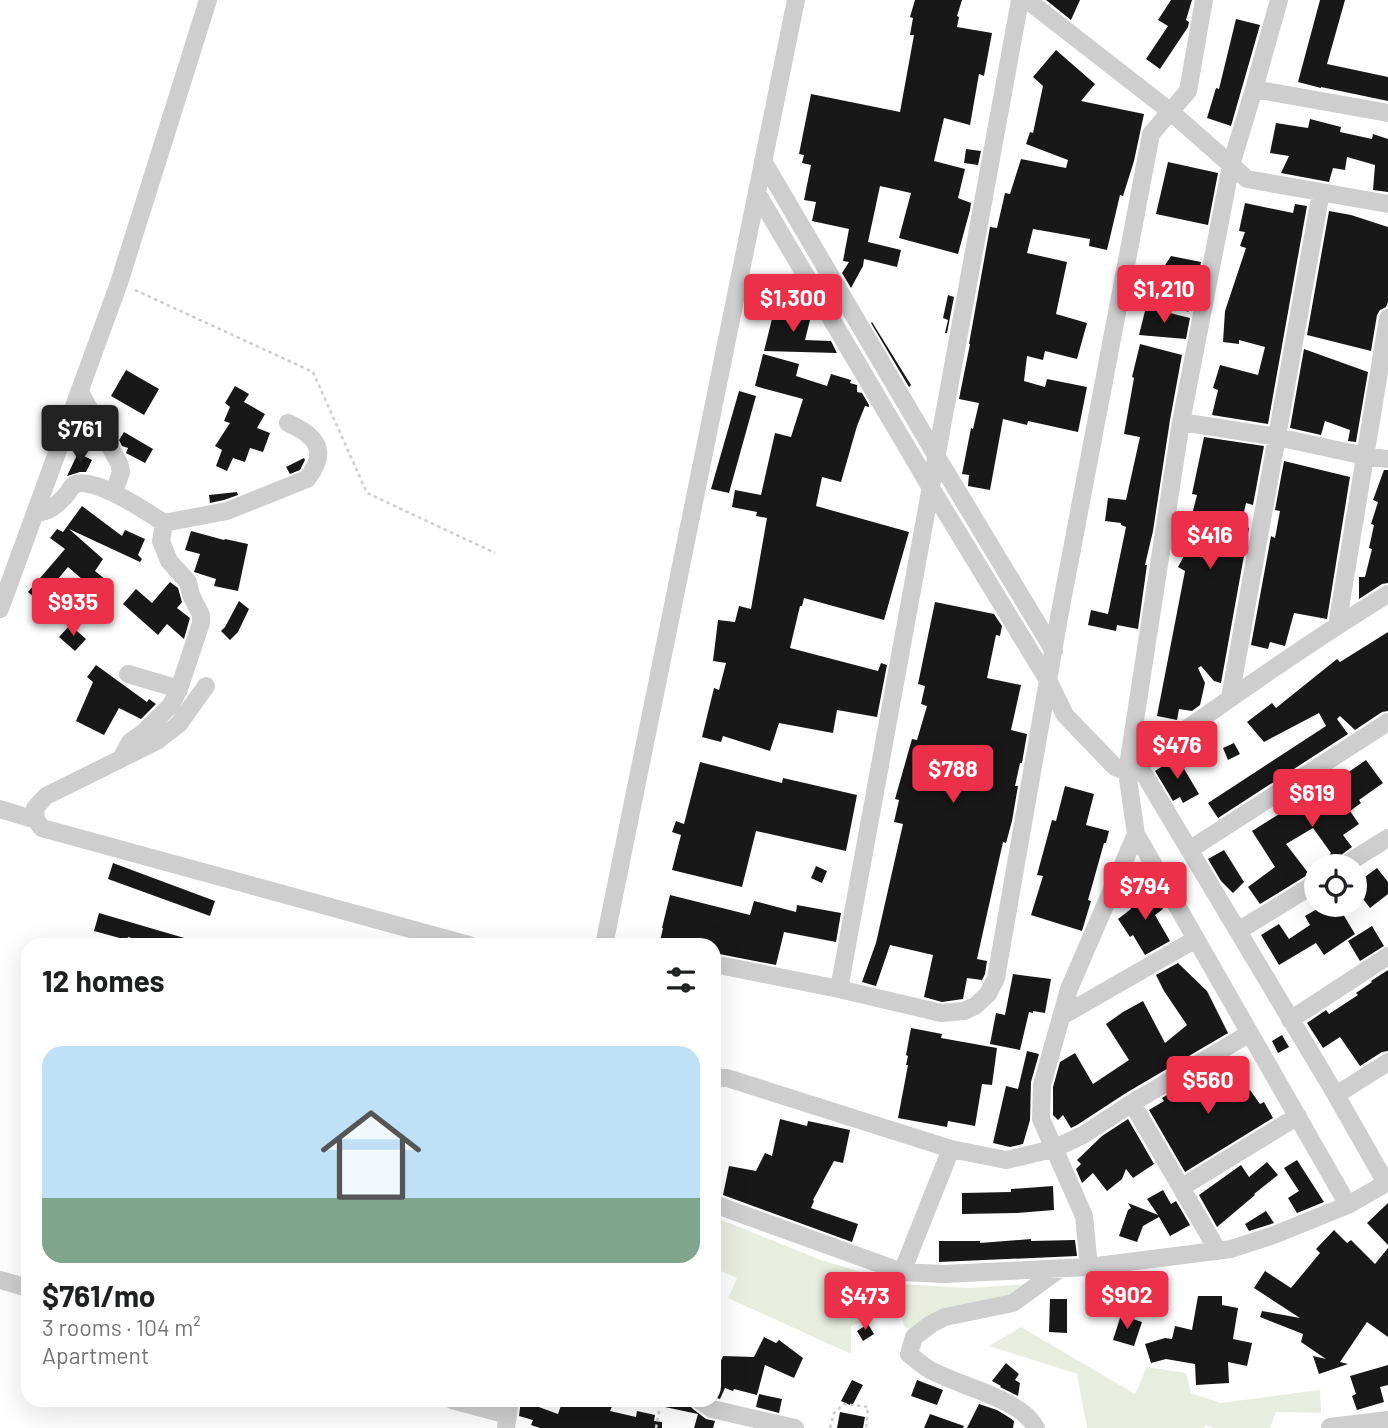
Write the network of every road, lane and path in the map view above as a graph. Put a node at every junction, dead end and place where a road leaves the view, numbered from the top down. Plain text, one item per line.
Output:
1 (208, 0) edge
2 (796, 0) edge
3 (1020, 0) edge
4 (1027, 0) edge
5 (1204, 0) edge
6 (1279, 0) edge
7 (1254, 89) junction
8 (1171, 112) junction
9 (1388, 113) edge
10 (763, 161) junction
11 (1231, 164) junction
12 (1321, 192) junction
13 (757, 193) junction
14 (1388, 204) edge
15 (119, 283) junction
16 (1388, 318) edge
17 (862, 371) junction
18 (886, 371) junction
19 (79, 392) junction
20 (1181, 422) junction
21 (288, 423) dead end
22 (1277, 437) junction
23 (1365, 456) junction
24 (937, 457) junction
25 (1388, 459) edge
26 (932, 482) junction
27 (953, 485) junction
28 (114, 492) junction
29 (35, 513) junction
30 (164, 523) junction
31 (495, 553) dead end
32 (1386, 599) edge
33 (0, 609) edge
34 (1337, 625) junction
35 (1054, 651) junction
36 (128, 674) dead end
37 (1049, 682) junction
38 (206, 686) dead end
39 (179, 689) junction
40 (1230, 698) junction
41 (1388, 722) edge
42 (121, 759) junction
43 (1133, 768) junction
44 (0, 809) edge
45 (36, 820) junction
46 (1136, 834) junction
47 (1388, 838) edge
48 (1189, 850) junction
49 (1362, 854) edge
50 (1304, 890) edge
51 (1238, 931) junction
52 (443, 938) edge
53 (609, 938) edge
54 (1196, 939) junction
55 (1388, 956) edge
56 (721, 965) edge
57 (839, 989) junction
58 (1062, 1016) junction
59 (1290, 1020) junction
60 (1251, 1033) junction
61 (1388, 1062) edge
62 (721, 1078) edge
63 (1336, 1095) junction
64 (1132, 1103) junction
65 (1298, 1116) junction
66 (951, 1149) junction
67 (1053, 1149) junction
68 (1387, 1183) edge
69 (1182, 1187) junction
70 (1348, 1205) junction
71 (721, 1207) edge
72 (1218, 1251) junction
73 (1089, 1267) junction
74 (1061, 1268) junction
75 (902, 1272) junction
76 (0, 1280) edge
77 (21, 1286) edge
78 (480, 1407) edge
79 (660, 1407) edge
80 (709, 1407) edge
81 (508, 1414) edge
82 (1388, 1420) edge
83 (786, 1427) edge
84 (1330, 1427) edge
85 (656, 1428) edge
86 (830, 1428) edge
87 (866, 1428) edge
88 (1036, 1428) edge

1 - 15 street
2 - 10 street
3 - 24 street
4 - 8 street
5 - 8 street
6 - 7 street
7 - 9 street
7 - 11 street
8 - 11 street
8 - 35 street
10 - 13 street
10 - 18 street
11 - 12 street
11 - 20 street
12 - 14 street
12 - 22 street
13 - 17 street
13 - 53 street
15 - 19 street
15 - 31 path
16 - 23 street
17 - 18 street
17 - 26 street
18 - 24 street
19 - 28 street
19 - 29 street
20 - 22 street
20 - 43 street
21 - 30 street
22 - 23 street
22 - 40 street
23 - 25 street
23 - 34 street
24 - 26 street
24 - 27 street
26 - 27 street
26 - 37 street
26 - 57 street
27 - 35 street
28 - 29 street
28 - 30 street
29 - 33 street
30 - 39 street
32 - 34 street
34 - 40 street
35 - 37 street
36 - 39 street
37 - 43 street
37 - 57 street
38 - 42 street
39 - 42 street
40 - 43 street
41 - 48 street
42 - 45 street
43 - 46 street
43 - 48 street
44 - 45 street
45 - 52 street
46 - 54 street
46 - 58 street
47 - 49 street
48 - 51 street
50 - 51 street
51 - 59 street
54 - 58 street
54 - 60 street
55 - 59 street
56 - 57 street
58 - 67 street
59 - 63 street
60 - 64 street
60 - 65 street
61 - 63 street
62 - 66 street
63 - 68 street
64 - 67 street
64 - 69 street
65 - 69 street
65 - 70 street
66 - 67 street
66 - 75 street
67 - 73 street
68 - 70 street
69 - 72 street
70 - 72 street
71 - 75 street
72 - 73 street
73 - 74 street
74 - 75 street
74 - 88 street
76 - 77 street
78 - 81 street
79 - 85 path
80 - 83 street
82 - 84 street
86 - 87 path

